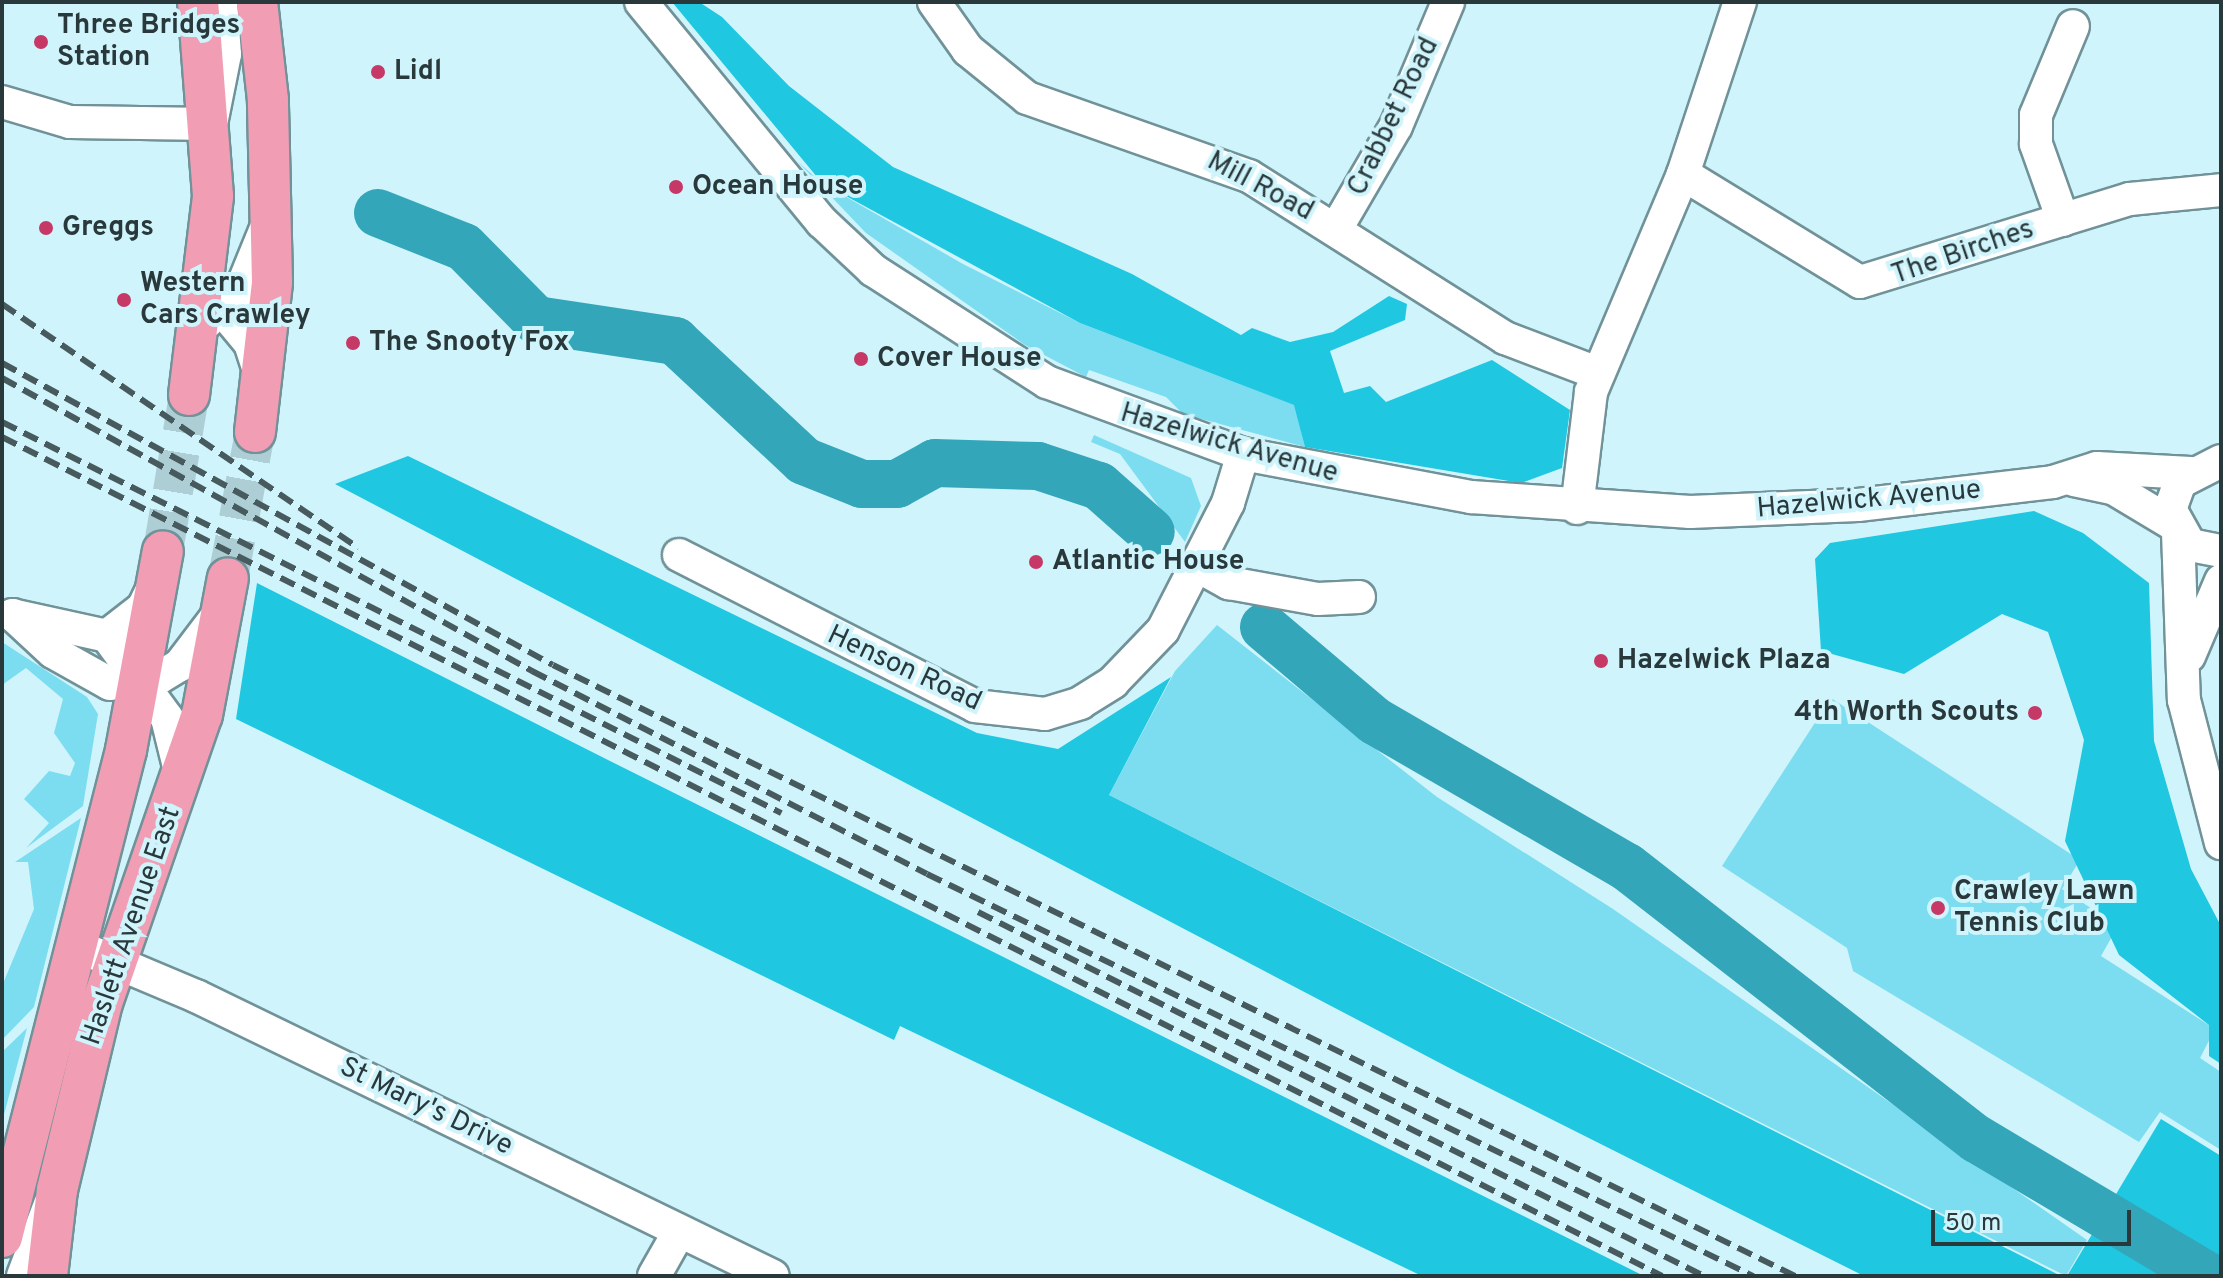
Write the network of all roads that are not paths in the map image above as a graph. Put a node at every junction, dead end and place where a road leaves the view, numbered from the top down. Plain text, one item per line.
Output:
1 (198, 2) edge
2 (221, 2) edge
3 (257, 2) edge
4 (641, 2) edge
5 (934, 2) edge
6 (1448, 2) edge
7 (1740, 2) edge
8 (2073, 26) dead end
9 (2, 102) edge
10 (211, 124) junction
11 (1683, 174) junction
12 (2221, 190) edge
13 (272, 212) junction
14 (2063, 220) junction
15 (1336, 229) junction
16 (209, 310) junction
17 (1597, 373) junction
18 (263, 383) junction
19 (189, 395) tunnel mouth
20 (255, 432) tunnel mouth
21 (1243, 454) junction
22 (2209, 467) edge
23 (2071, 479) junction
24 (1577, 508) junction
25 (2175, 528) junction
26 (2221, 551) edge
27 (679, 555) dead end
28 (162, 560) joint
29 (1196, 565) junction
30 (2221, 581) edge
31 (226, 591) joint
32 (1359, 597) dead end
33 (7, 612) edge
34 (107, 636) junction
35 (2183, 670) junction
36 (125, 682) junction
37 (2190, 736) junction
38 (182, 780) junction
39 (2221, 788) edge
40 (2221, 843) edge
41 (77, 946) junction
42 (116, 961) junction
43 (57, 1190) junction
44 (679, 1232) junction
45 (2, 1237) edge
46 (23, 1276) edge
47 (47, 1276) edge
48 (654, 1276) edge
49 (773, 1276) edge

1 - 10 main road
2 - 10 street
3 - 13 main road
4 - 21 street, Hazelwick Avenue
5 - 15 street, Mill Road
6 - 15 street, Crabbet Road
7 - 11 street
8 - 14 street
9 - 10 street
10 - 16 main road
11 - 14 street, The Birches
11 - 17 street
12 - 14 street, The Birches
13 - 16 street
13 - 18 main road
15 - 17 street, Mill Road
16 - 18 street
16 - 19 main road
17 - 24 street
18 - 20 main road
21 - 24 street, Hazelwick Avenue
21 - 29 street, Henson Road
22 - 23 street, Hazelwick Avenue
22 - 25 street
23 - 24 street, Hazelwick Avenue
23 - 25 street, Hazelwick Avenue
25 - 26 street, Hazelwick Avenue
25 - 35 street
27 - 29 street, Henson Road
28 - 34 street
28 - 36 main road, Haslett Avenue East
29 - 32 street
30 - 35 street
31 - 36 street
31 - 38 main road, Haslett Avenue East
33 - 34 street
33 - 36 street
34 - 36 street
35 - 37 street
36 - 38 street
36 - 41 main road, Haslett Avenue East
37 - 39 street
37 - 40 street
38 - 42 main road, Haslett Avenue East
41 - 42 street, St Mary's Drive
41 - 45 main road, Haslett Avenue East
42 - 43 main road, Haslett Avenue East
42 - 44 street, St Mary's Drive
43 - 46 street
43 - 47 main road, Haslett Avenue East
44 - 48 street
44 - 49 street, St Mary's Drive

